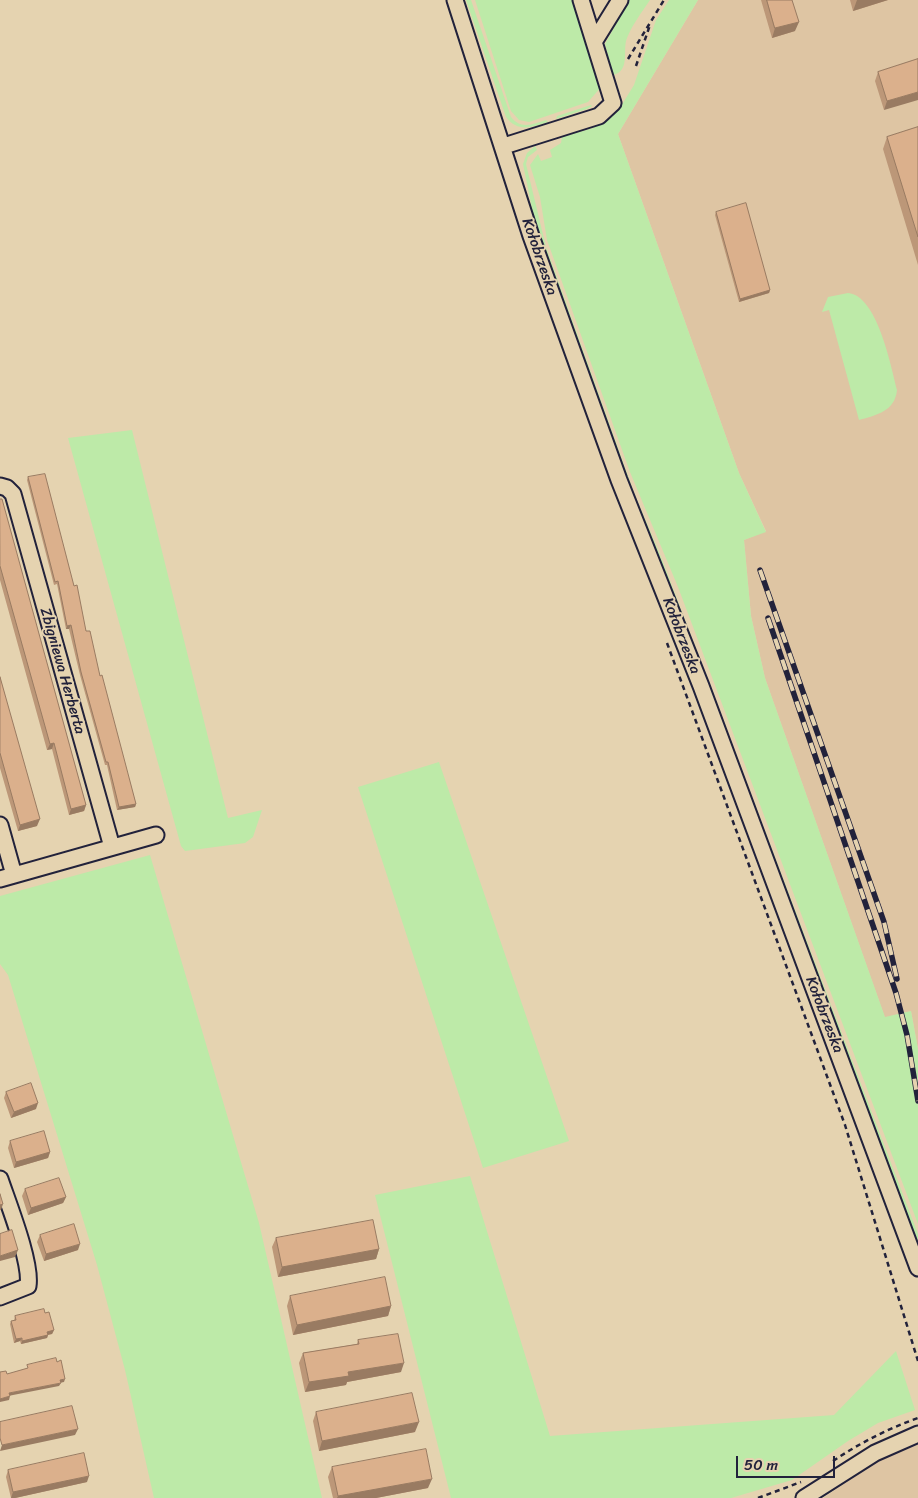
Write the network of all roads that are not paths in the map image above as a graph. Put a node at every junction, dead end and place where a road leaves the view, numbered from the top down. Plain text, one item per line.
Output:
1 (456, 0) edge
2 (581, 0) edge
3 (620, 0) edge
4 (594, 42) junction
5 (504, 146) junction
6 (6, 490) edge
7 (0, 825) edge
8 (156, 835) dead end
9 (112, 847) junction
10 (7, 877) edge
11 (0, 1179) edge
12 (918, 1268) edge
13 (0, 1296) edge
14 (918, 1434) edge
15 (804, 1498) edge

1 - 5 street, Kołobrzeska
2 - 4 street
3 - 4 street
4 - 5 street
5 - 12 street, Kołobrzeska
6 - 9 street, Zbigniewa Herberta
7 - 10 street
8 - 9 street
9 - 10 street
11 - 13 street
14 - 15 street

